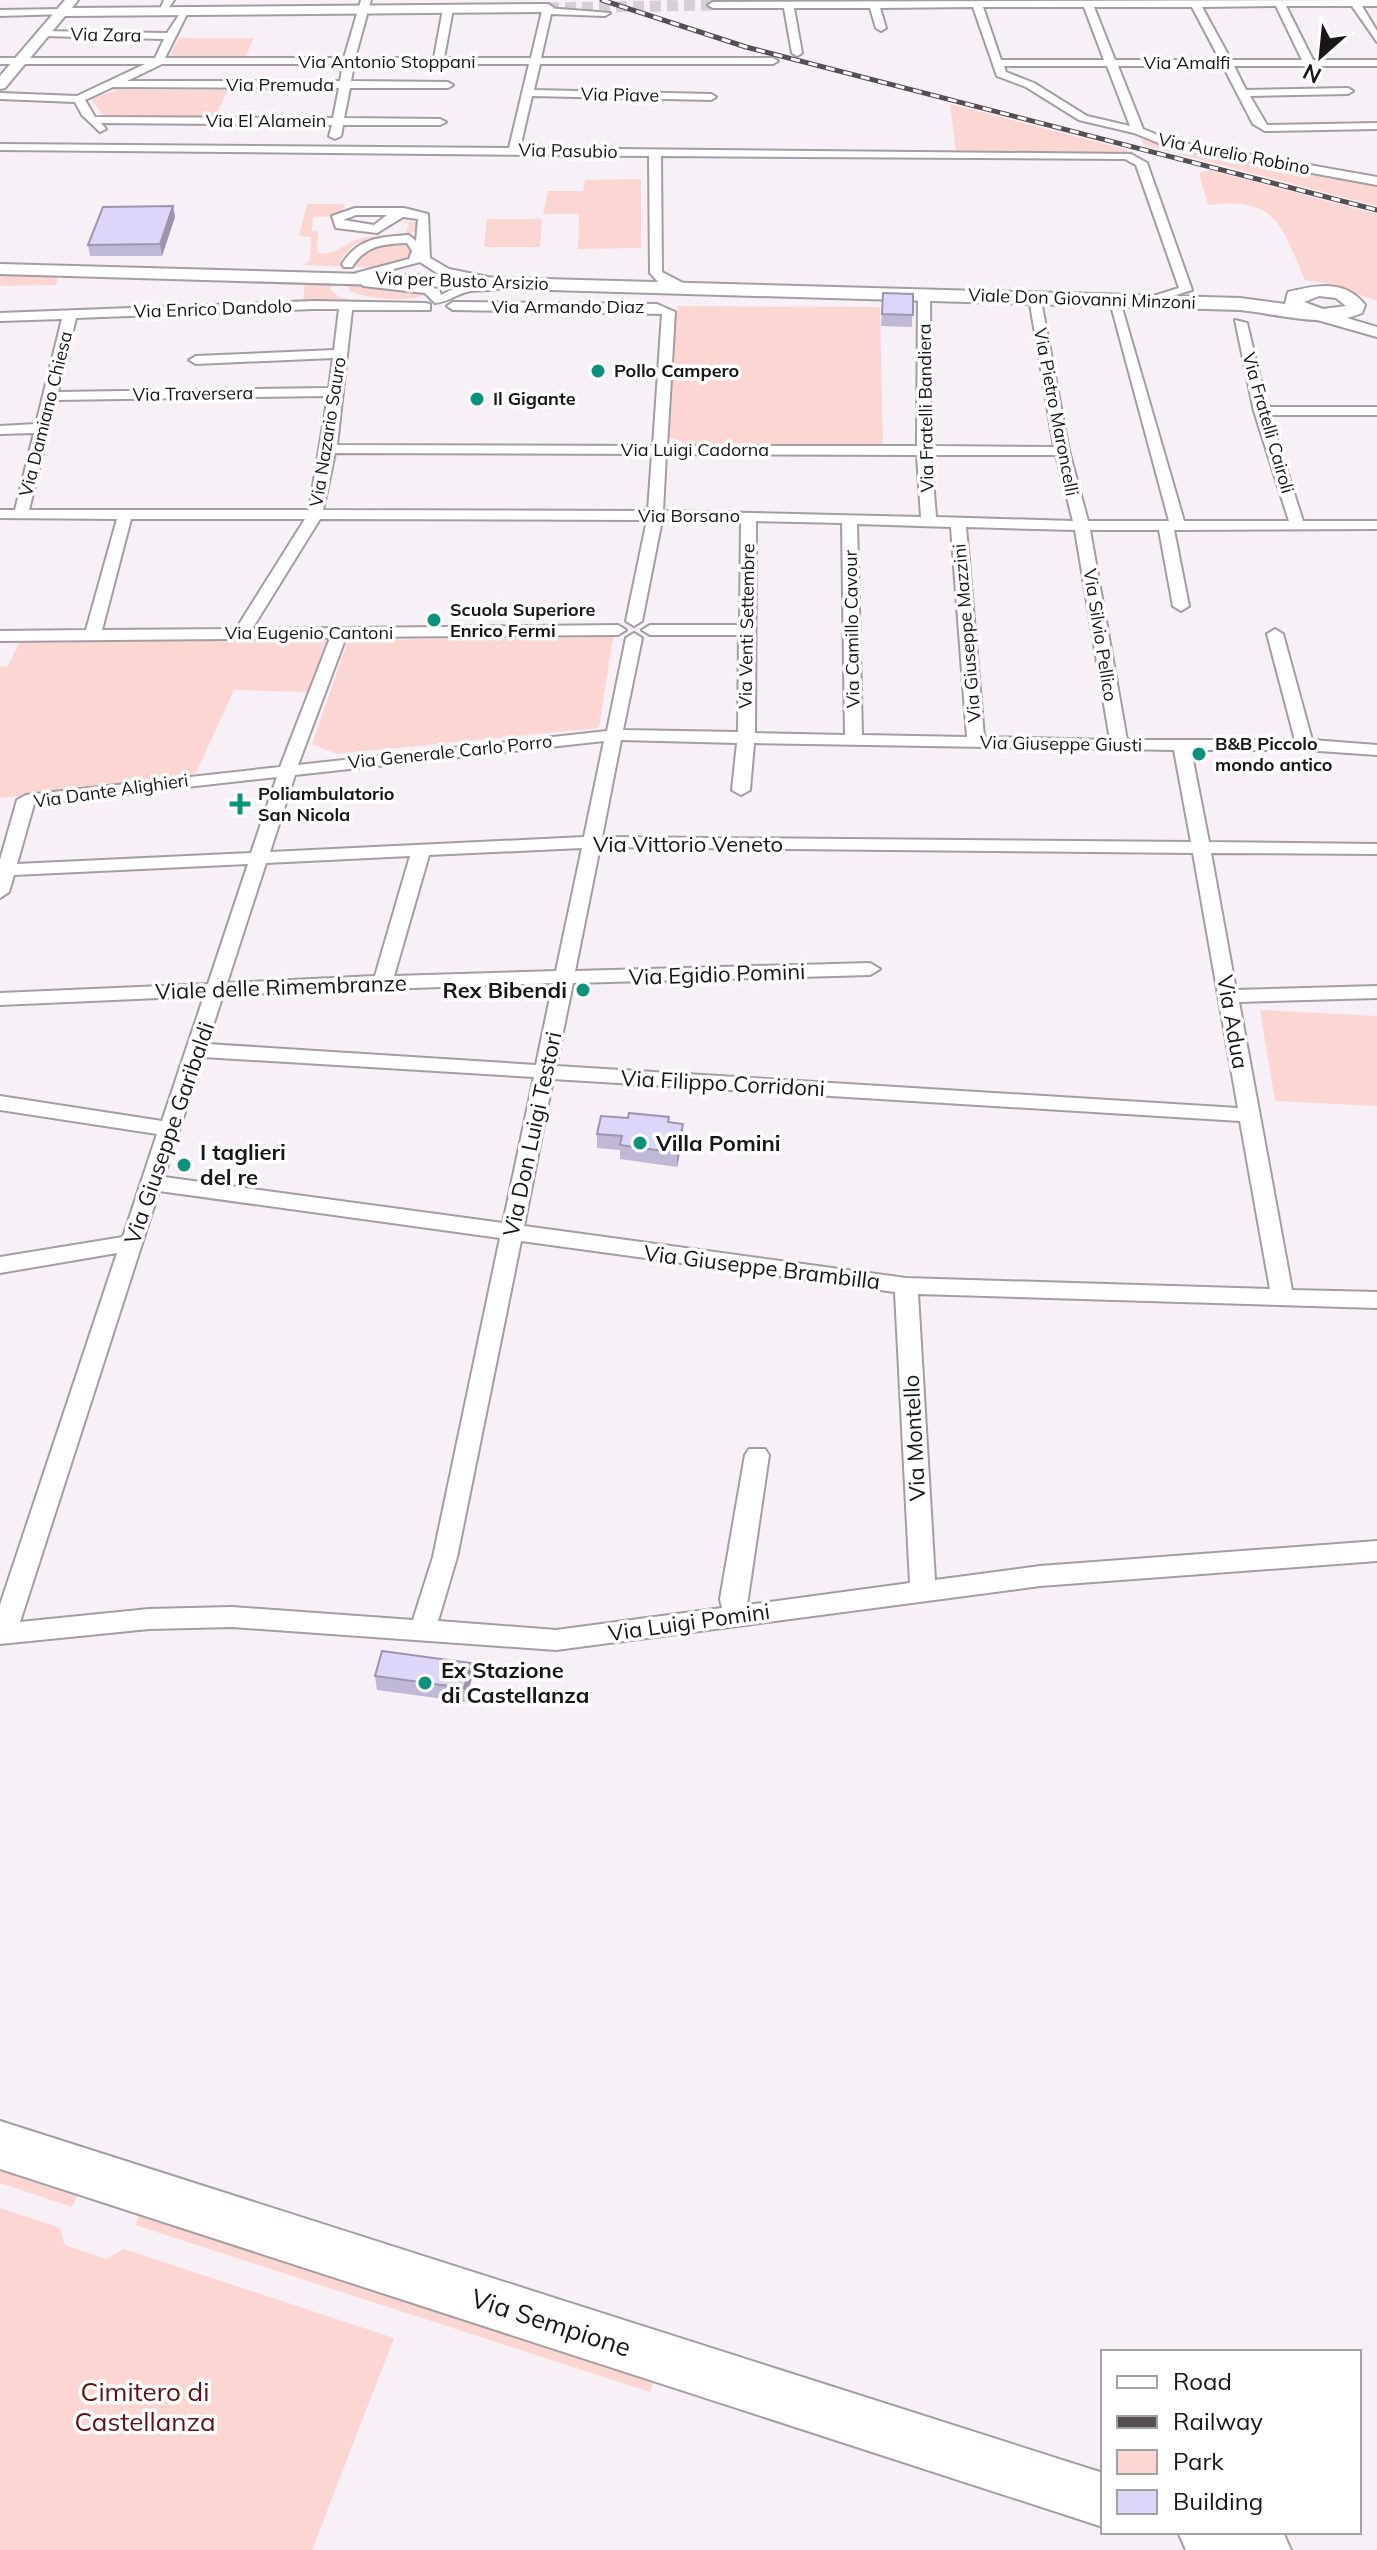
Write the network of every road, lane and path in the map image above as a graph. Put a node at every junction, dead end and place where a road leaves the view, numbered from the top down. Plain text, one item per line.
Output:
1 (72, 0) edge
2 (1087, 2) edge
3 (1195, 2) edge
4 (1279, 3) junction
5 (1355, 3) junction
6 (1377, 3) edge
7 (364, 5) edge
8 (977, 5) junction
9 (167, 6) edge
10 (791, 6) edge
11 (875, 6) junction
12 (716, 8) dead end
13 (448, 9) junction
14 (547, 10) junction
15 (61, 12) junction
16 (183, 12) junction
17 (0, 13) edge
18 (602, 18) dead end
19 (881, 28) dead end
20 (42, 33) junction
21 (170, 36) junction
22 (1377, 39) edge
23 (797, 53) dead end
24 (0, 61) edge
25 (21, 61) junction
26 (773, 61) dead end
27 (158, 62) junction
28 (349, 62) junction
29 (438, 62) junction
30 (536, 62) junction
31 (453, 63) junction
32 (997, 63) junction
33 (1111, 63) junction
34 (1225, 63) junction
35 (1309, 63) junction
36 (1377, 63) edge
37 (113, 84) junction
38 (0, 85) edge
39 (348, 85) junction
40 (1348, 91) dead end
41 (529, 93) junction
42 (1243, 93) junction
43 (0, 96) edge
44 (711, 97) dead end
45 (79, 99) junction
46 (444, 104) junction
47 (92, 120) junction
48 (339, 122) junction
49 (1377, 126) edge
50 (1138, 131) junction
51 (0, 147) edge
52 (117, 148) junction
53 (332, 149) junction
54 (435, 149) junction
55 (514, 150) junction
56 (655, 152) junction
57 (1377, 181) edge
58 (404, 212) dead end
59 (416, 238) junction
60 (0, 269) edge
61 (656, 273) junction
62 (346, 275) junction
63 (302, 277) junction
64 (505, 283) junction
65 (553, 284) junction
66 (623, 286) junction
67 (683, 288) junction
68 (924, 295) junction
69 (1295, 296) junction
70 (1035, 298) junction
71 (1114, 301) junction
72 (1140, 302) junction
73 (437, 303) junction
74 (346, 306) junction
75 (1376, 307) edge
76 (1351, 308) junction
77 (1240, 313) junction
78 (1314, 313) junction
79 (70, 314) junction
80 (0, 317) edge
81 (1369, 330) edge
82 (341, 354) junction
83 (196, 360) dead end
84 (336, 392) junction
85 (50, 396) junction
86 (1261, 411) junction
87 (1377, 411) edge
88 (44, 428) junction
89 (0, 430) edge
90 (329, 449) junction
91 (659, 450) junction
92 (924, 451) junction
93 (1062, 451) junction
94 (0, 514) edge
95 (21, 514) junction
96 (125, 515) junction
97 (315, 515) junction
98 (655, 516) junction
99 (749, 516) junction
100 (849, 519) junction
101 (929, 522) junction
102 (958, 523) junction
103 (1297, 524) junction
104 (1172, 525) junction
105 (1374, 525) edge
106 (1079, 526) junction
107 (1377, 542) edge
108 (1181, 606) dead end
109 (634, 630) junction
110 (747, 630) junction
111 (241, 633) junction
112 (340, 633) junction
113 (93, 634) junction
114 (1275, 634) dead end
115 (0, 636) edge
116 (613, 735) junction
117 (744, 736) junction
118 (854, 740) junction
119 (976, 743) junction
120 (1119, 745) junction
121 (1182, 745) junction
122 (1305, 745) junction
123 (1377, 750) edge
124 (288, 769) junction
125 (741, 790) dead end
126 (591, 842) junction
127 (1200, 849) junction
128 (1377, 849) edge
129 (421, 850) junction
130 (258, 859) junction
131 (3, 870) edge
132 (0, 892) edge
133 (870, 969) dead end
134 (563, 978) junction
135 (383, 982) junction
136 (218, 990) junction
137 (1377, 992) edge
138 (1229, 996) junction
139 (0, 999) edge
140 (197, 1050) junction
141 (546, 1073) junction
142 (0, 1103) edge
143 (1248, 1115) junction
144 (170, 1129) junction
145 (152, 1183) junction
146 (511, 1234) junction
147 (129, 1244) junction
148 (0, 1265) edge
149 (906, 1286) junction
150 (1283, 1299) junction
151 (1377, 1300) edge
152 (757, 1455) dead end
153 (1377, 1551) edge
154 (923, 1590) junction
155 (736, 1616) junction
156 (423, 1629) junction
157 (2, 1634) edge
158 (0, 2145) edge
159 (1101, 2499) edge
160 (1212, 2534) edge
161 (1263, 2550) edge

1 - 15 street
2 - 3 street
2 - 8 street
2 - 33 street, Via Aurelio Robino
3 - 4 street
3 - 34 street
4 - 5 street
4 - 35 street
5 - 6 street
5 - 22 street
7 - 13 street
7 - 16 street
7 - 28 street
8 - 11 street
8 - 32 street
9 - 15 street
9 - 16 street
10 - 11 street
10 - 12 street
10 - 23 street
11 - 19 street
13 - 14 street
13 - 29 street
14 - 18 street
14 - 30 street
15 - 17 street
15 - 20 street
16 - 21 street
20 - 21 street, Via Zara
20 - 25 street
21 - 27 street
24 - 25 street, Via Antonio Stoppani
25 - 27 street, Via Antonio Stoppani
25 - 38 street
26 - 30 street, Via Antonio Stoppani
27 - 28 street, Via Antonio Stoppani
27 - 37 street
28 - 29 street, Via Antonio Stoppani
28 - 39 street
29 - 31 street, Via Antonio Stoppani
30 - 31 street, Via Antonio Stoppani
30 - 41 street
31 - 46 street
32 - 33 street, Via Amalfi
32 - 50 street
33 - 34 street, Via Amalfi
33 - 50 street, Via Aurelio Robino
34 - 35 street, Via Amalfi
34 - 42 street
35 - 36 street, Via Amalfi
37 - 39 street, Via Premuda
37 - 45 street
39 - 46 street, Via Premuda
39 - 48 street
40 - 42 street
41 - 44 street, Via Piave
41 - 55 street
42 - 49 street
43 - 45 street
45 - 47 street
46 - 48 street, Via El Alamein
46 - 54 street
47 - 48 street, Via El Alamein
47 - 52 street
48 - 53 street
50 - 57 street, Via Aurelio Robino
51 - 52 street, Via Pasubio
52 - 53 street, Via Pasubio
53 - 54 street, Via Pasubio
54 - 55 street, Via Pasubio
55 - 56 street, Via Pasubio
56 - 61 street
56 - 72 street, Via Pasubio
58 - 59 street
59 - 62 street
59 - 62 street
59 - 64 street
60 - 63 main road, Via per Busto Arsizio
61 - 66 street
61 - 67 street
62 - 63 main road, Via per Busto Arsizio
62 - 64 main road, Via per Busto Arsizio
62 - 73 street
63 - 73 street
64 - 65 main road, Via per Busto Arsizio
65 - 66 main road, Via per Busto Arsizio
65 - 73 street
66 - 67 main road, Via per Busto Arsizio
67 - 68 main road, Via per Busto Arsizio
68 - 70 main road, Viale Don Giovanni Minzoni
68 - 92 street, Via Fratelli Bandiera
69 - 76 main road, Viale Don Giovanni Minzoni
69 - 77 main road, Viale Don Giovanni Minzoni
69 - 78 main road
70 - 71 main road, Viale Don Giovanni Minzoni
70 - 93 street, Via Pietro Maroncelli
71 - 72 main road, Viale Don Giovanni Minzoni
71 - 104 street
72 - 77 main road, Viale Don Giovanni Minzoni
73 - 74 street, Via Enrico Dandolo
73 - 91 street, Via Armando Diaz
74 - 79 street, Via Enrico Dandolo
74 - 82 street, Via Nazario Sauro
75 - 76 main road
76 - 78 main road
76 - 81 street, Viale Don Giovanni Minzoni
77 - 78 main road, Viale Don Giovanni Minzoni
77 - 86 street, Via Fratelli Cairoli
78 - 81 street, Viale Don Giovanni Minzoni
79 - 80 street, Via Enrico Dandolo
79 - 85 street, Via Damiano Chiesa
82 - 83 street
82 - 84 street, Via Nazario Sauro
84 - 85 street, Via Traversera
84 - 90 street, Via Nazario Sauro
85 - 88 street, Via Damiano Chiesa
86 - 87 street
86 - 103 street, Via Fratelli Cairoli
88 - 89 street
88 - 95 street, Via Damiano Chiesa
90 - 91 street, Via Luigi Cadorna
90 - 97 street, Via Nazario Sauro
91 - 92 street, Via Luigi Cadorna
91 - 98 street, Via Armando Diaz
92 - 93 street, Via Luigi Cadorna
92 - 101 street, Via Fratelli Bandiera
93 - 106 street, Via Pietro Maroncelli
94 - 95 street, Via Borsano
95 - 96 street, Via Borsano
96 - 97 street, Via Borsano
96 - 113 street
97 - 98 street, Via Borsano
97 - 111 street, Via Nazario Sauro
98 - 99 street, Via Borsano
98 - 109 street, Via Don Luigi Testori
99 - 100 street, Via Borsano
99 - 110 street, Via Venti Settembre
100 - 101 street, Via Borsano
100 - 118 street, Via Camillo Cavour
101 - 102 street, Via Borsano
102 - 106 street, Via Borsano
102 - 119 street, Via Giuseppe Mazzini
103 - 104 street, Via Borsano
103 - 105 street, Via Borsano
104 - 106 street, Via Borsano
104 - 108 street
105 - 107 street
106 - 120 street, Via Silvio Pellico
109 - 110 street
109 - 112 street, Via Eugenio Cantoni
109 - 116 street, Via Don Luigi Testori
110 - 117 street, Via Venti Settembre
111 - 112 street, Via Eugenio Cantoni
111 - 113 street, Via Eugenio Cantoni
112 - 124 street, Via Giuseppe Garibaldi
113 - 115 street, Via Eugenio Cantoni
114 - 122 street
116 - 117 street, Via Giuseppe Giusti
116 - 124 street, Via Generale Carlo Porro
116 - 126 street, Via Don Luigi Testori
117 - 118 street, Via Giuseppe Giusti
117 - 125 street
118 - 119 street, Via Giuseppe Giusti
119 - 120 street, Via Giuseppe Giusti
120 - 121 street, Via Giuseppe Giusti
121 - 122 street, Via Giuseppe Giusti
121 - 127 street, Via Adua
122 - 123 street, Via Giuseppe Giusti
124 - 130 street, Via Giuseppe Garibaldi
124 - 131 street, Via Dante Alighieri
126 - 127 street, Via Vittorio Veneto
126 - 129 street, Via Vittorio Veneto
126 - 134 street, Via Don Luigi Testori
127 - 128 street, Via Vittorio Veneto
127 - 138 street, Via Adua
129 - 130 street, Via Vittorio Veneto
129 - 135 street
130 - 131 street, Via Vittorio Veneto
130 - 136 street, Via Giuseppe Garibaldi
131 - 132 street, Via Dante Alighieri
133 - 134 street, Via Egidio Pomini
134 - 135 street, Viale delle Rimembranze
134 - 141 street, Via Don Luigi Testori
135 - 136 street, Viale delle Rimembranze
136 - 139 street, Viale delle Rimembranze
136 - 140 street, Via Giuseppe Garibaldi
137 - 138 street
138 - 143 street, Via Adua
140 - 141 street, Via Filippo Corridoni
140 - 144 street, Via Giuseppe Garibaldi
141 - 143 street, Via Filippo Corridoni
141 - 146 street, Via Don Luigi Testori
142 - 144 street
143 - 150 street, Via Adua
144 - 145 street, Via Giuseppe Garibaldi
145 - 146 street, Via Giuseppe Brambilla
145 - 147 street, Via Giuseppe Garibaldi
146 - 149 street, Via Giuseppe Brambilla
146 - 156 street, Via Don Luigi Testori
147 - 148 street
147 - 157 street, Via Giuseppe Garibaldi
149 - 150 street, Via Giuseppe Brambilla
149 - 154 street, Via Montello
150 - 151 street, Via Giuseppe Brambilla
152 - 155 street
153 - 154 street, Via Luigi Pomini
154 - 155 street, Via Luigi Pomini
155 - 156 street, Via Luigi Pomini
156 - 157 street, Via Luigi Pomini
158 - 159 main road, Via Sempione
160 - 161 main road

